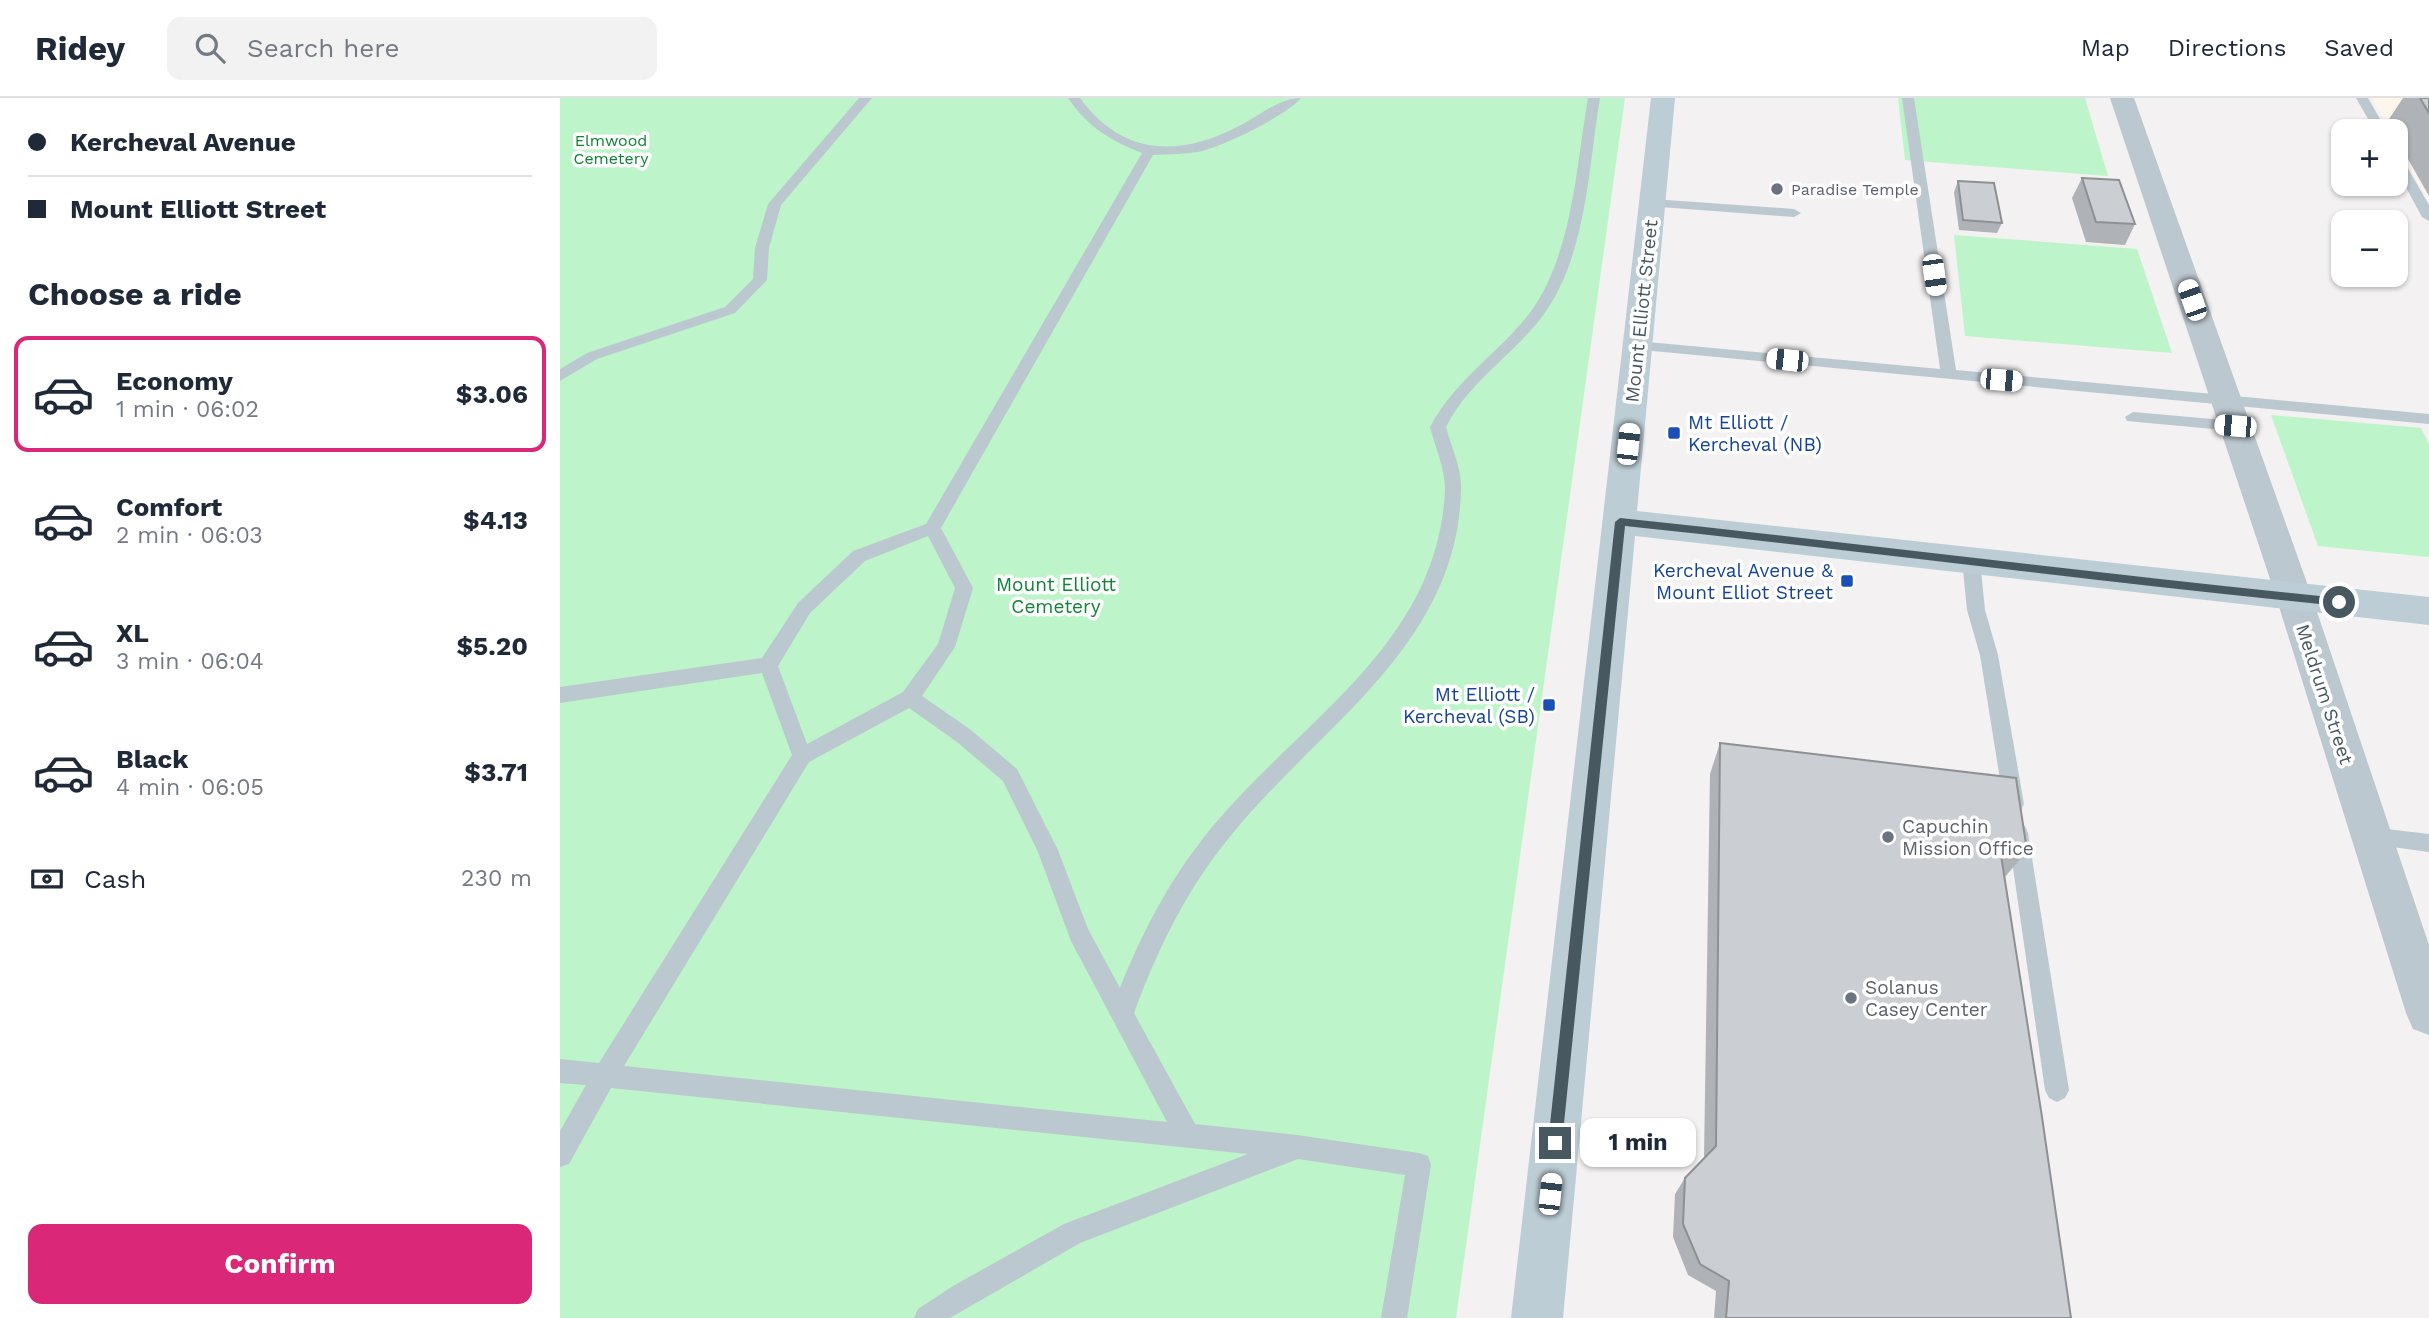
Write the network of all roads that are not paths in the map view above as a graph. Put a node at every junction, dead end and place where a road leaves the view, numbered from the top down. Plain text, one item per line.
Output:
1 (866, 98) edge
2 (1074, 98) edge
3 (1295, 98) edge
4 (1594, 98) edge
5 (1663, 98) edge
6 (1908, 98) edge
7 (2122, 98) edge
8 (2362, 98) edge
9 (2374, 119) edge
10 (1149, 150) junction
11 (2408, 179) edge
12 (1652, 203) junction
13 (1794, 214) dead end
14 (2429, 217) edge
15 (1637, 346) junction
16 (560, 376) edge
17 (1949, 376) junction
18 (2231, 413) junction
19 (2133, 417) dead end
20 (2429, 419) edge
21 (1620, 522) junction
22 (932, 527) junction
23 (1971, 560) junction
24 (2294, 597) junction
25 (2429, 611) edge
26 (768, 665) junction
27 (560, 695) edge
28 (910, 698) junction
29 (802, 756) junction
30 (2370, 836) junction
31 (2429, 844) edge
32 (2429, 1013) edge
33 (1121, 1016) junction
34 (560, 1071) edge
35 (605, 1075) junction
36 (2057, 1090) dead end
37 (1188, 1136) junction
38 (1297, 1147) junction
39 (560, 1155) edge
40 (927, 1318) edge
41 (1394, 1318) edge
42 (1537, 1318) edge

1 - 16 lane
2 - 10 lane
3 - 10 lane
4 - 33 lane
5 - 12 main road, Mount Elliott Street
6 - 17 lane
7 - 18 street, Meldrum Street
8 - 9 lane
10 - 22 lane
11 - 14 lane
12 - 13 lane
12 - 15 main road, Mount Elliott Street
15 - 17 lane
15 - 21 main road, Mount Elliott Street
17 - 18 lane
18 - 19 lane
18 - 20 lane
18 - 24 street, Meldrum Street
21 - 23 main road
21 - 42 main road, Mount Elliott Street
22 - 26 lane
22 - 28 lane
23 - 24 main road
23 - 36 lane
24 - 25 main road
24 - 30 street, Meldrum Street
26 - 27 lane
26 - 29 lane
28 - 29 lane
28 - 33 lane
29 - 35 lane
30 - 31 lane
30 - 32 street, Meldrum Street
33 - 37 lane
34 - 35 lane
35 - 37 lane
35 - 39 lane
37 - 38 lane
38 - 40 lane
38 - 41 lane

